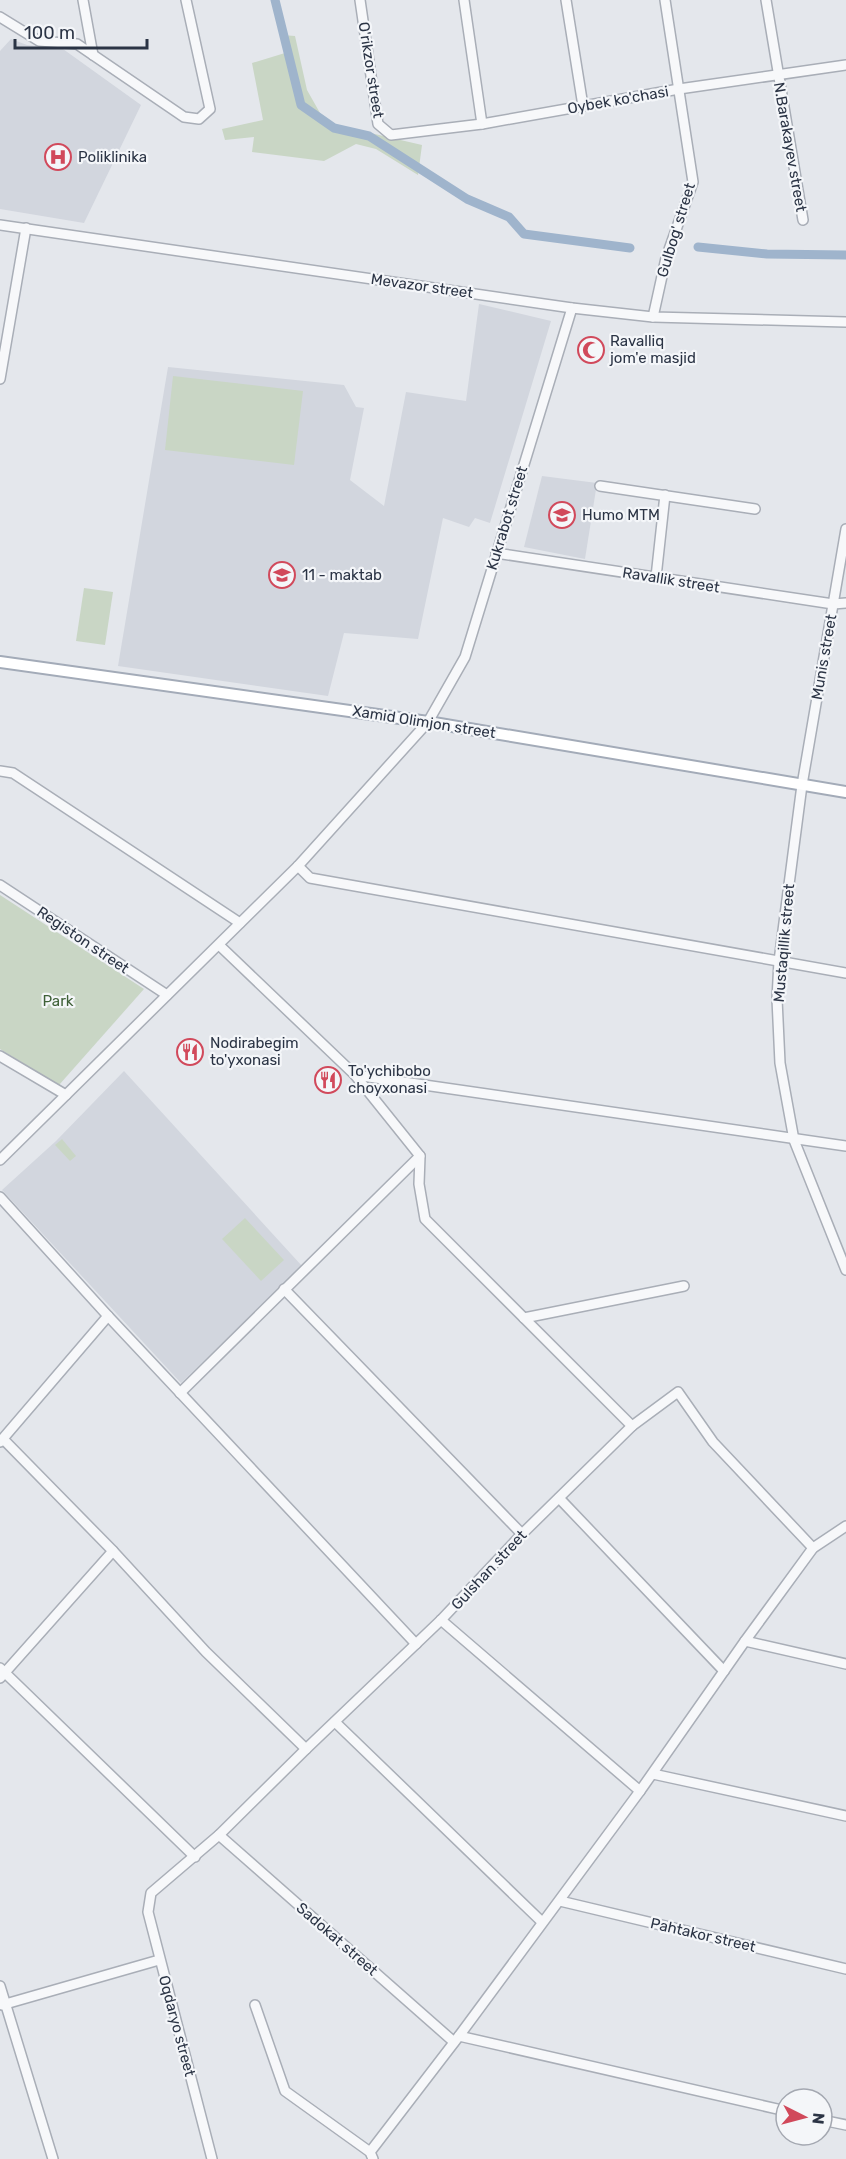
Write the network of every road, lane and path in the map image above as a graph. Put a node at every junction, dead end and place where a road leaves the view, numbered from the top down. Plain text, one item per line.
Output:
1 (83, 0) edge
2 (186, 0) edge
3 (360, 0) edge
4 (464, 0) edge
5 (566, 0) edge
6 (665, 0) edge
7 (766, 0) edge
8 (0, 17) edge
9 (93, 55) junction
10 (846, 65) edge
11 (778, 75) junction
12 (679, 90) junction
13 (584, 106) junction
14 (482, 124) junction
15 (391, 135) joint
16 (803, 220) dead end
17 (0, 225) edge
18 (26, 228) junction
19 (572, 308) junction
20 (653, 317) junction
21 (846, 322) edge
22 (0, 380) edge
23 (600, 486) dead end
24 (665, 495) junction
25 (755, 508) dead end
26 (846, 529) edge
27 (496, 553) junction
28 (656, 577) junction
29 (846, 603) edge
30 (833, 604) junction
31 (0, 662) edge
32 (428, 722) junction
33 (0, 771) edge
34 (802, 785) junction
35 (846, 792) edge
36 (298, 866) junction
37 (0, 885) edge
38 (240, 923) junction
39 (219, 945) junction
40 (778, 961) junction
41 (846, 973) edge
42 (167, 995) junction
43 (0, 1056) edge
44 (355, 1075) junction
45 (66, 1095) junction
46 (794, 1140) junction
47 (846, 1146) edge
48 (420, 1156) junction
49 (0, 1160) edge
50 (0, 1197) edge
51 (846, 1270) edge
52 (684, 1286) dead end
53 (285, 1289) junction
54 (108, 1316) junction
55 (524, 1318) junction
56 (180, 1393) junction
57 (632, 1426) junction
58 (2, 1441) edge
59 (559, 1498) junction
60 (846, 1526) edge
61 (522, 1534) junction
62 (813, 1548) junction
63 (113, 1551) junction
64 (441, 1620) junction
65 (745, 1641) junction
66 (416, 1644) junction
67 (846, 1664) edge
68 (724, 1671) junction
69 (2, 1673) edge
70 (335, 1722) junction
71 (306, 1749) junction
72 (652, 1774) junction
73 (640, 1791) junction
74 (846, 1816) edge
75 (219, 1835) junction
76 (195, 1857) junction
77 (151, 1893) joint
78 (560, 1901) junction
79 (542, 1923) junction
80 (159, 1959) junction
81 (846, 1969) edge
82 (0, 1986) edge
83 (3, 2005) edge
84 (255, 2005) dead end
85 (456, 2039) junction
86 (774, 2109) edge
87 (371, 2156) edge
88 (53, 2159) edge
89 (212, 2159) edge

1 - 9 street
2 - 9 street
3 - 15 street, O'rikzor street
4 - 14 street
5 - 13 street
6 - 12 street, Gulbog' street
7 - 11 street, N.Barakayev street
8 - 9 street
10 - 11 street, Oybek ko'chasi
11 - 12 street, Oybek ko'chasi
11 - 16 street, N.Barakayev street
12 - 13 street, Oybek ko'chasi
12 - 20 street, Gulbog' street
13 - 14 street, Oybek ko'chasi
14 - 15 street, Oybek ko'chasi
17 - 18 street, Mevazor street
18 - 19 street, Mevazor street
18 - 22 street
19 - 20 street, Mevazor street
19 - 27 street, Kukrabot street
20 - 21 street, Mevazor street
23 - 24 street
24 - 25 street
24 - 28 street
26 - 30 street, Munis street
27 - 28 street, Ravallik street
27 - 32 street, Kukrabot street
28 - 30 street, Ravallik street
29 - 30 street, Ravallik street
30 - 34 street, Munis street
31 - 32 main road, Xamid Olimjon street
32 - 34 main road, Xamid Olimjon street
32 - 36 street, Kukrabot street
33 - 38 street
34 - 35 main road, Xamid Olimjon street
34 - 40 street, Mustaqillik street
36 - 38 street, Kukrabot street
36 - 40 street
37 - 42 street, Registon street
38 - 39 street, Kukrabot street
39 - 42 street, Kukrabot street
39 - 44 street
40 - 41 street
40 - 46 street, Mustaqillik street
42 - 45 street, Kukrabot street
43 - 45 street
44 - 46 street
44 - 48 street
45 - 49 street, Kukrabot street
46 - 47 street
46 - 51 street, Mustaqillik street
48 - 53 street
48 - 55 street
50 - 54 street
52 - 55 street
53 - 56 street
53 - 61 street
54 - 56 street
54 - 58 street
55 - 57 street
56 - 66 street
57 - 59 street, Gulshan street
57 - 62 street, Gulshan street
58 - 63 street
59 - 61 street, Gulshan street
59 - 68 street
60 - 62 street
61 - 64 street, Gulshan street
62 - 65 street
63 - 69 street
63 - 71 street
64 - 66 street, Gulshan street
64 - 73 street
65 - 67 street
65 - 68 street
66 - 70 street, Gulshan street
68 - 72 street
69 - 76 street
70 - 71 street, Gulshan street
70 - 79 street
71 - 75 street, Gulshan street
72 - 73 street
72 - 74 street
73 - 78 street
75 - 76 street, Gulshan street
75 - 85 street, Sadokat street
76 - 77 street, Gulshan street
77 - 80 street, Oqdaryo street
78 - 79 street
78 - 81 street, Pahtakor street
79 - 85 street
80 - 83 street
80 - 89 street, Oqdaryo street
82 - 83 street
83 - 88 street
84 - 87 street
85 - 86 street
85 - 87 street

